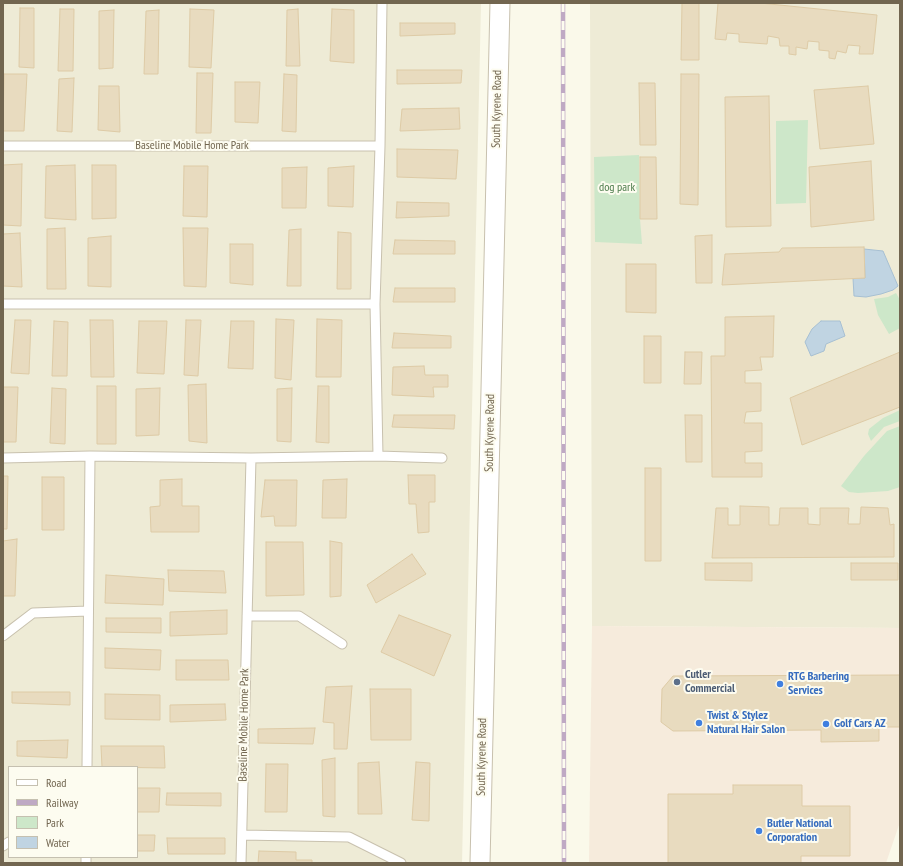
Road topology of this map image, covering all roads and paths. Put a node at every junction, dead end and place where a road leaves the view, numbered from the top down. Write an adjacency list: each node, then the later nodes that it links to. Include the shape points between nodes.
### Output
1 (382, 3): 4 (lane)
2 (500, 3): 20 (street, South Kyrene Road)
3 (3, 146): 4 (lane, Baseline Mobile Home Park)
4 (380, 146): 6 (lane)
5 (3, 304): 6 (lane)
6 (375, 304): 8 (lane)
7 (90, 456): 9 (lane); 10 (lane); 12 (lane)
8 (378, 456): 10 (lane); 11 (lane)
9 (3, 458)
10 (251, 458): 13 (lane, Baseline Mobile Home Park)
11 (442, 458)
12 (88, 611): 14 (lane, via 33,613); 16 (lane)
13 (247, 616): 15 (lane, via 299,616); 17 (lane, Baseline Mobile Home Park)
14 (3, 636)
15 (342, 644)
16 (87, 766)
17 (242, 835): 18 (lane, Baseline Mobile Home Park); 19 (lane, via 349,837)
18 (241, 863)
19 (401, 863)
20 (480, 863)

